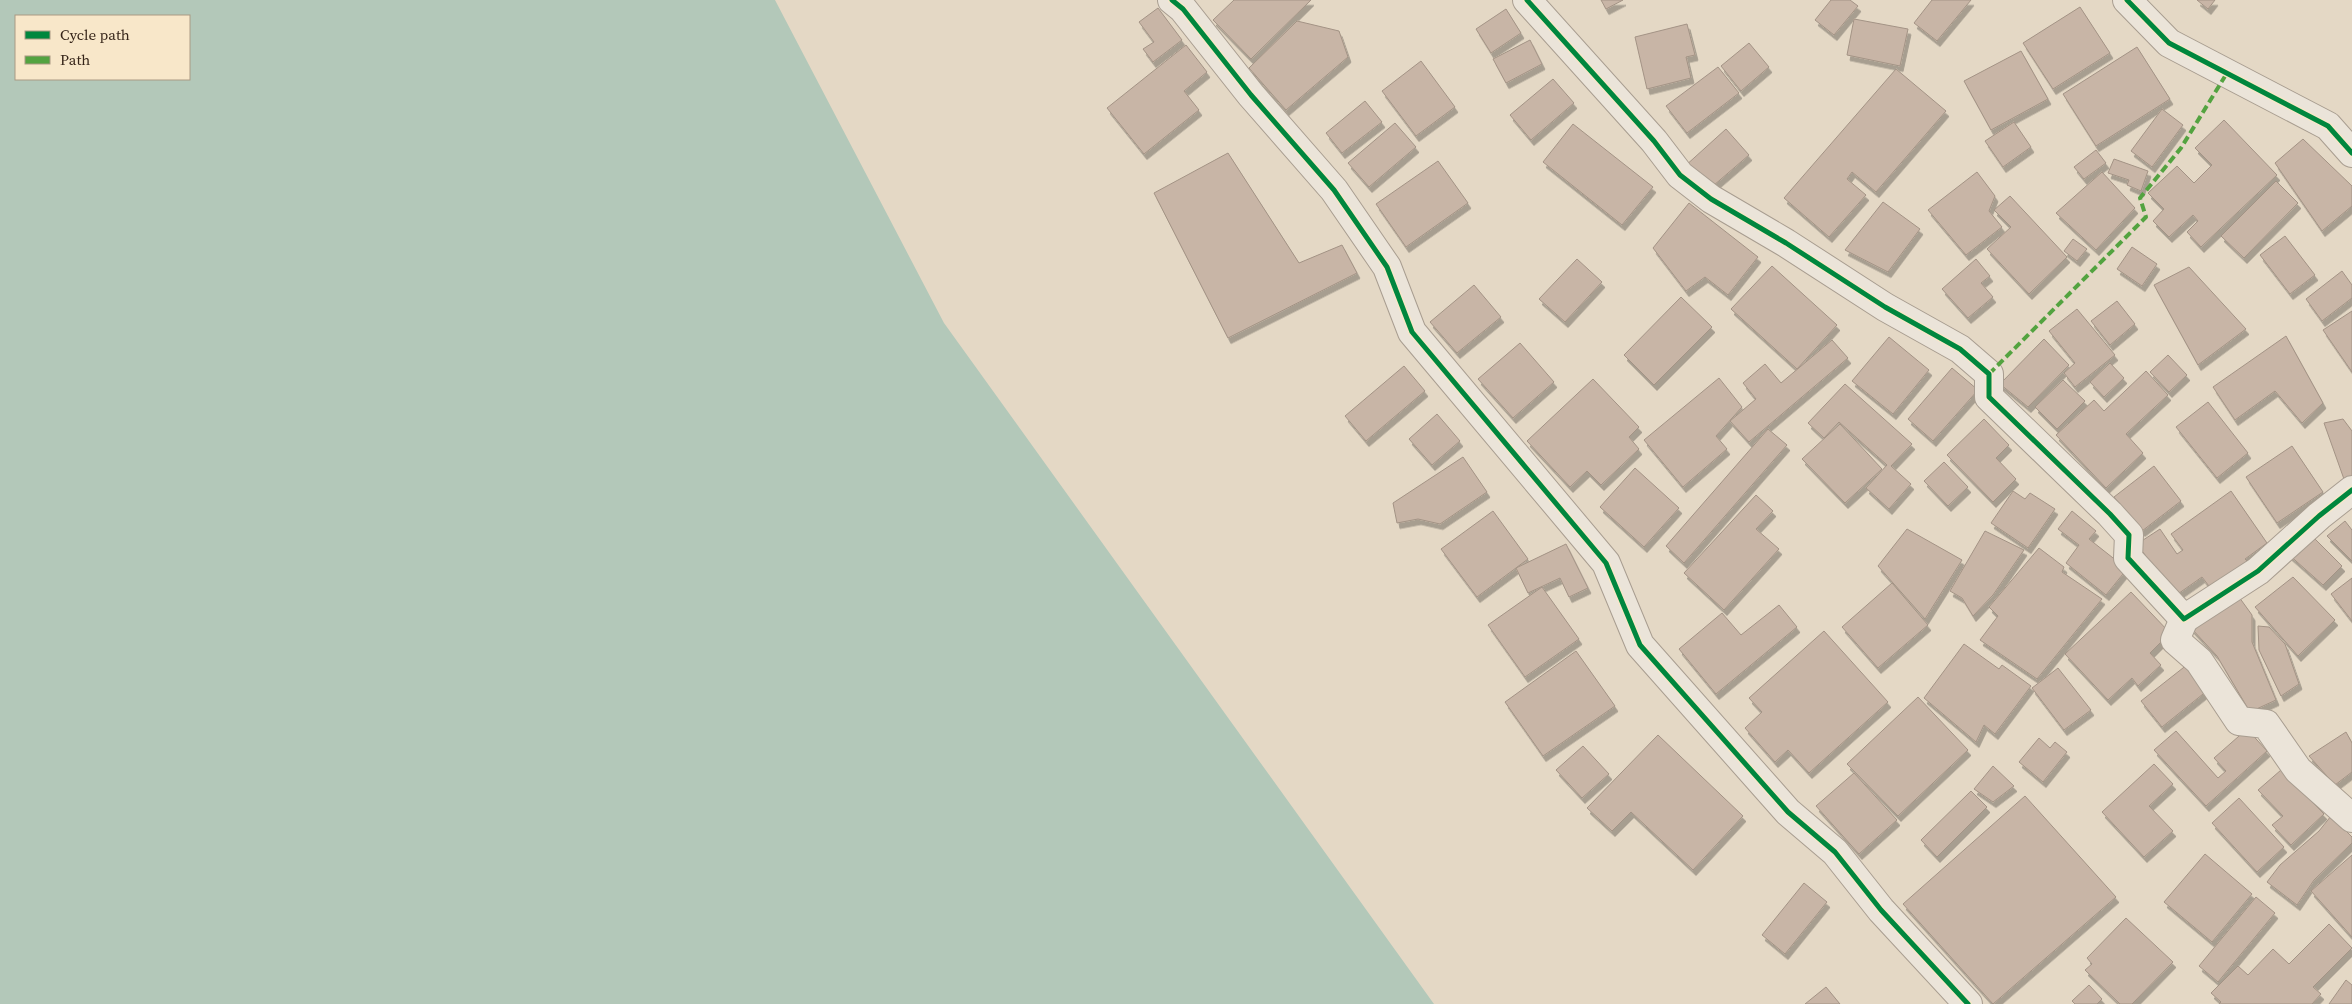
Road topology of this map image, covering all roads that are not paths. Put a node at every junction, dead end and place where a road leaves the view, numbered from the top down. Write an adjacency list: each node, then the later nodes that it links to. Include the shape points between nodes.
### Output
1 (1172, 0): 8 (street, via 1183,9 1334,190 1387,267 1412,332 1606,563 1640,646 1788,812 1835,852 1881,910)
2 (1527, 0): 6 (street, via 1654,141 1680,175 1711,199 1885,307 1960,349 1989,374 1989,397 2129,535 2128,558)
3 (2127, 0): 4 (street, via 2169,43 2328,126)
4 (2352, 153)
5 (2352, 490): 6 (street, via 2258,572)
6 (2184, 620): 7 (street, via 2175,640 2199,661 2239,721 2266,724 2298,770)
7 (2352, 818)
8 (1968, 1004)

